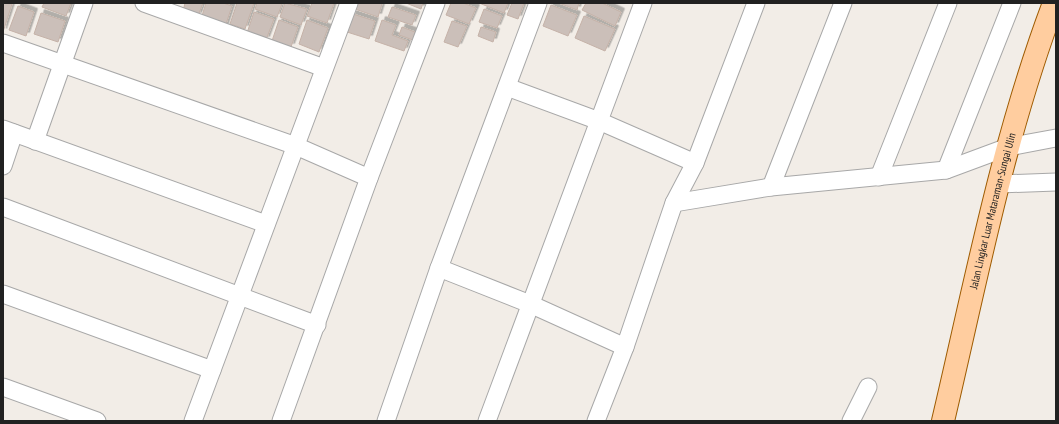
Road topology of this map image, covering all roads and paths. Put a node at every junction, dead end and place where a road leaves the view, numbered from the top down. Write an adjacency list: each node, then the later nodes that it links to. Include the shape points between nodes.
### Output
1 (84, 3): 13 (street)
2 (144, 3): 14 (street)
3 (349, 3): 14 (street)
4 (436, 3): 25 (street)
5 (538, 3): 15 (street)
6 (643, 3): 16 (street)
7 (756, 3): 22 (street)
8 (843, 3): 29 (street)
9 (948, 3): 26 (street)
10 (1012, 3): 24 (street)
11 (1054, 3): 21 (main road, Jalan Lingkar Luar Mataraman-Sungai Ulin)
12 (3, 42): 13 (street)
13 (63, 64): 19 (street); 20 (street)
14 (324, 68): 20 (street)
15 (507, 87): 16 (street); 33 (street)
16 (599, 121): 22 (street); 36 (street)
17 (9, 131): 19 (street); 23 (street)
18 (1056, 138): 21 (street)
19 (35, 141): 32 (street)
20 (296, 146): 25 (street); 32 (street)
21 (1008, 147): 24 (street); 28 (main road, Jalan Lingkar Luar Mataraman-Sungai Ulin)
22 (695, 163): 30 (street)
23 (3, 166)
24 (946, 170): 26 (street)
25 (369, 178): 37 (street)
26 (878, 178): 29 (street)
27 (1056, 182): 28 (street)
28 (999, 184): 49 (main road, Jalan Lingkar Luar Mataraman-Sungai Ulin)
29 (771, 187): 30 (street)
30 (674, 203): 38 (street)
31 (3, 207): 35 (street)
32 (266, 224): 35 (street)
33 (439, 268): 36 (street); 45 (street)
34 (3, 294): 39 (street)
35 (240, 296): 37 (street); 39 (street)
36 (530, 304): 38 (street); 46 (street)
37 (317, 325): 44 (street)
38 (625, 347): 47 (street)
39 (212, 370): 43 (street)
40 (3, 387): 42 (street)
41 (868, 387): 48 (street)
42 (97, 421)
43 (193, 421)
44 (281, 421)
45 (386, 421)
46 (486, 421)
47 (596, 421)
48 (851, 421)
49 (943, 421)

